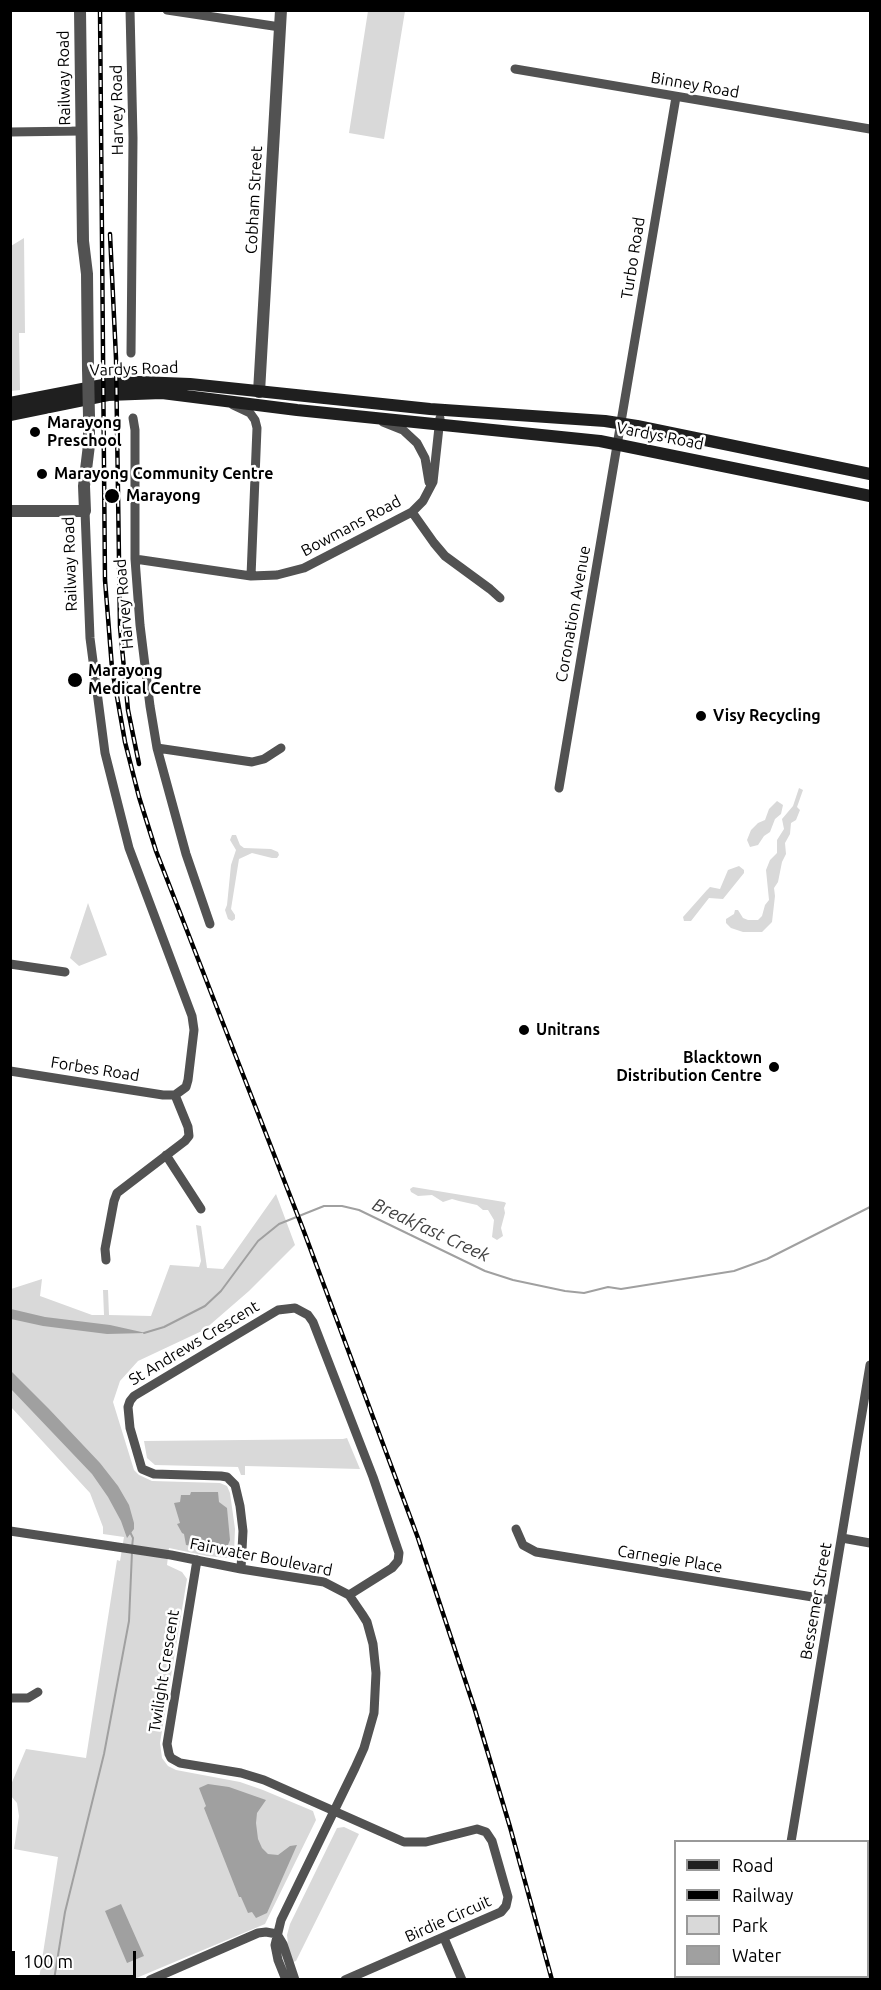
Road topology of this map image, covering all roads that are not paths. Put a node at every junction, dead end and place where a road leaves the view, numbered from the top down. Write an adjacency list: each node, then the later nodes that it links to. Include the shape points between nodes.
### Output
1 (80, 10): 9 (street, Railway Road)
2 (130, 10): 11 (street, Harvey Road)
3 (167, 10): 5 (street)
4 (281, 10): 5 (street, Cobham Street)
5 (280, 27): 12 (street, Cobham Street)
6 (515, 69): 7 (street, Binney Road)
7 (675, 97): 8 (street, Binney Road); 21 (street, Turbo Road)
8 (870, 129)
9 (81, 131): 10 (street); 27 (street, Railway Road, bridge, via 89,417)
10 (10, 132)
11 (131, 353)
12 (259, 392): 13 (main road, Vardys Road, via 250,398); 14 (main road, Vardys Road, via 190,384 123,383); 15 (main road, Vardys Road, via 267,401); 16 (main road, Vardys Road)
13 (222, 400): 15 (main road, Vardys Road); 17 (main road, Vardys Road, via 162,393 108,395); 30 (street, via 246,410 257,428)
14 (10, 403)
15 (297, 410): 18 (main road, Vardys Road)
16 (441, 410): 20 (street); 21 (main road, Vardys Road)
17 (10, 415)
18 (362, 417): 20 (main road, Vardys Road); 24 (street, via 411,436 425,458)
19 (132, 418): 29 (street, Harvey Road)
20 (440, 424): 22 (main road, Vardys Road); 24 (street, Bowmans Road)
21 (620, 424): 22 (street, Turbo Road); 23 (main road, Vardys Road)
22 (617, 444): 25 (main road, Vardys Road); 34 (street, Coronation Avenue)
23 (870, 474)
24 (430, 490): 28 (street, Bowmans Road)
25 (870, 496)
26 (10, 511): 27 (street)
27 (85, 511): 39 (street, Railway Road, via 90,638 105,753 129,848 192,1016 188,1080 186,1087)
28 (412, 512): 30 (street, Bowmans Road, via 304,568); 31 (street, via 445,556)
29 (135, 559): 30 (street, Bowmans Road); 32 (street, Harvey Road)
30 (251, 576)
31 (500, 598)
32 (157, 748): 33 (street, via 252,762); 35 (street, Harvey Road)
33 (281, 748)
34 (559, 788)
35 (210, 924)
36 (10, 964): 37 (street)
37 (65, 972)
38 (11, 1073): 39 (street, Forbes Road)
39 (175, 1095): 40 (street, via 189,1136)
40 (166, 1155): 41 (street); 42 (street, via 117,1193)
41 (201, 1209)
42 (106, 1260)
43 (870, 1365): 46 (street, Bessemer Street)
44 (516, 1530): 51 (street, Carnegie Place, via 523,1545 536,1552)
45 (10, 1531): 48 (street, Fairwater Boulevard)
46 (842, 1538): 47 (street); 51 (street, Bessemer Street)
47 (870, 1543)
48 (197, 1560): 49 (street, Fairwater Boulevard); 54 (street, Twilight Crescent, via 167,1744 169,1754 180,1763 252,1776)
49 (241, 1569): 50 (street, Fairwater Boulevard, via 324,1582); 50 (street, St Andrews Crescent, via 243,1531 235,1485 221,1476 154,1474 142,1469 128,1407 134,1396 278,1310 295,1308 313,1322 398,1549 398,1561 393,1568)
50 (349, 1595): 54 (street, Fairwater Boulevard, via 371,1633 376,1700 364,1748)
51 (831, 1600): 55 (street, Bessemer Street)
52 (38, 1692): 53 (street, via 28,1698)
53 (10, 1698)
54 (334, 1811): 56 (street, Fairwater Boulevard); 57 (street, Birdie Circuit, via 411,1843 473,1829 489,1835 507,1894 506,1906 499,1914)
55 (791, 1840)
56 (277, 1934): 58 (street, via 258,1933); 60 (street, Fairwater Boulevard, via 276,1952); 61 (street)
57 (444, 1938): 62 (street, Birdie Circuit); 63 (street)
58 (172, 1975): 59 (street)
59 (150, 1980)
60 (286, 1980)
61 (295, 1980)
62 (345, 1980)
63 (462, 1980)

